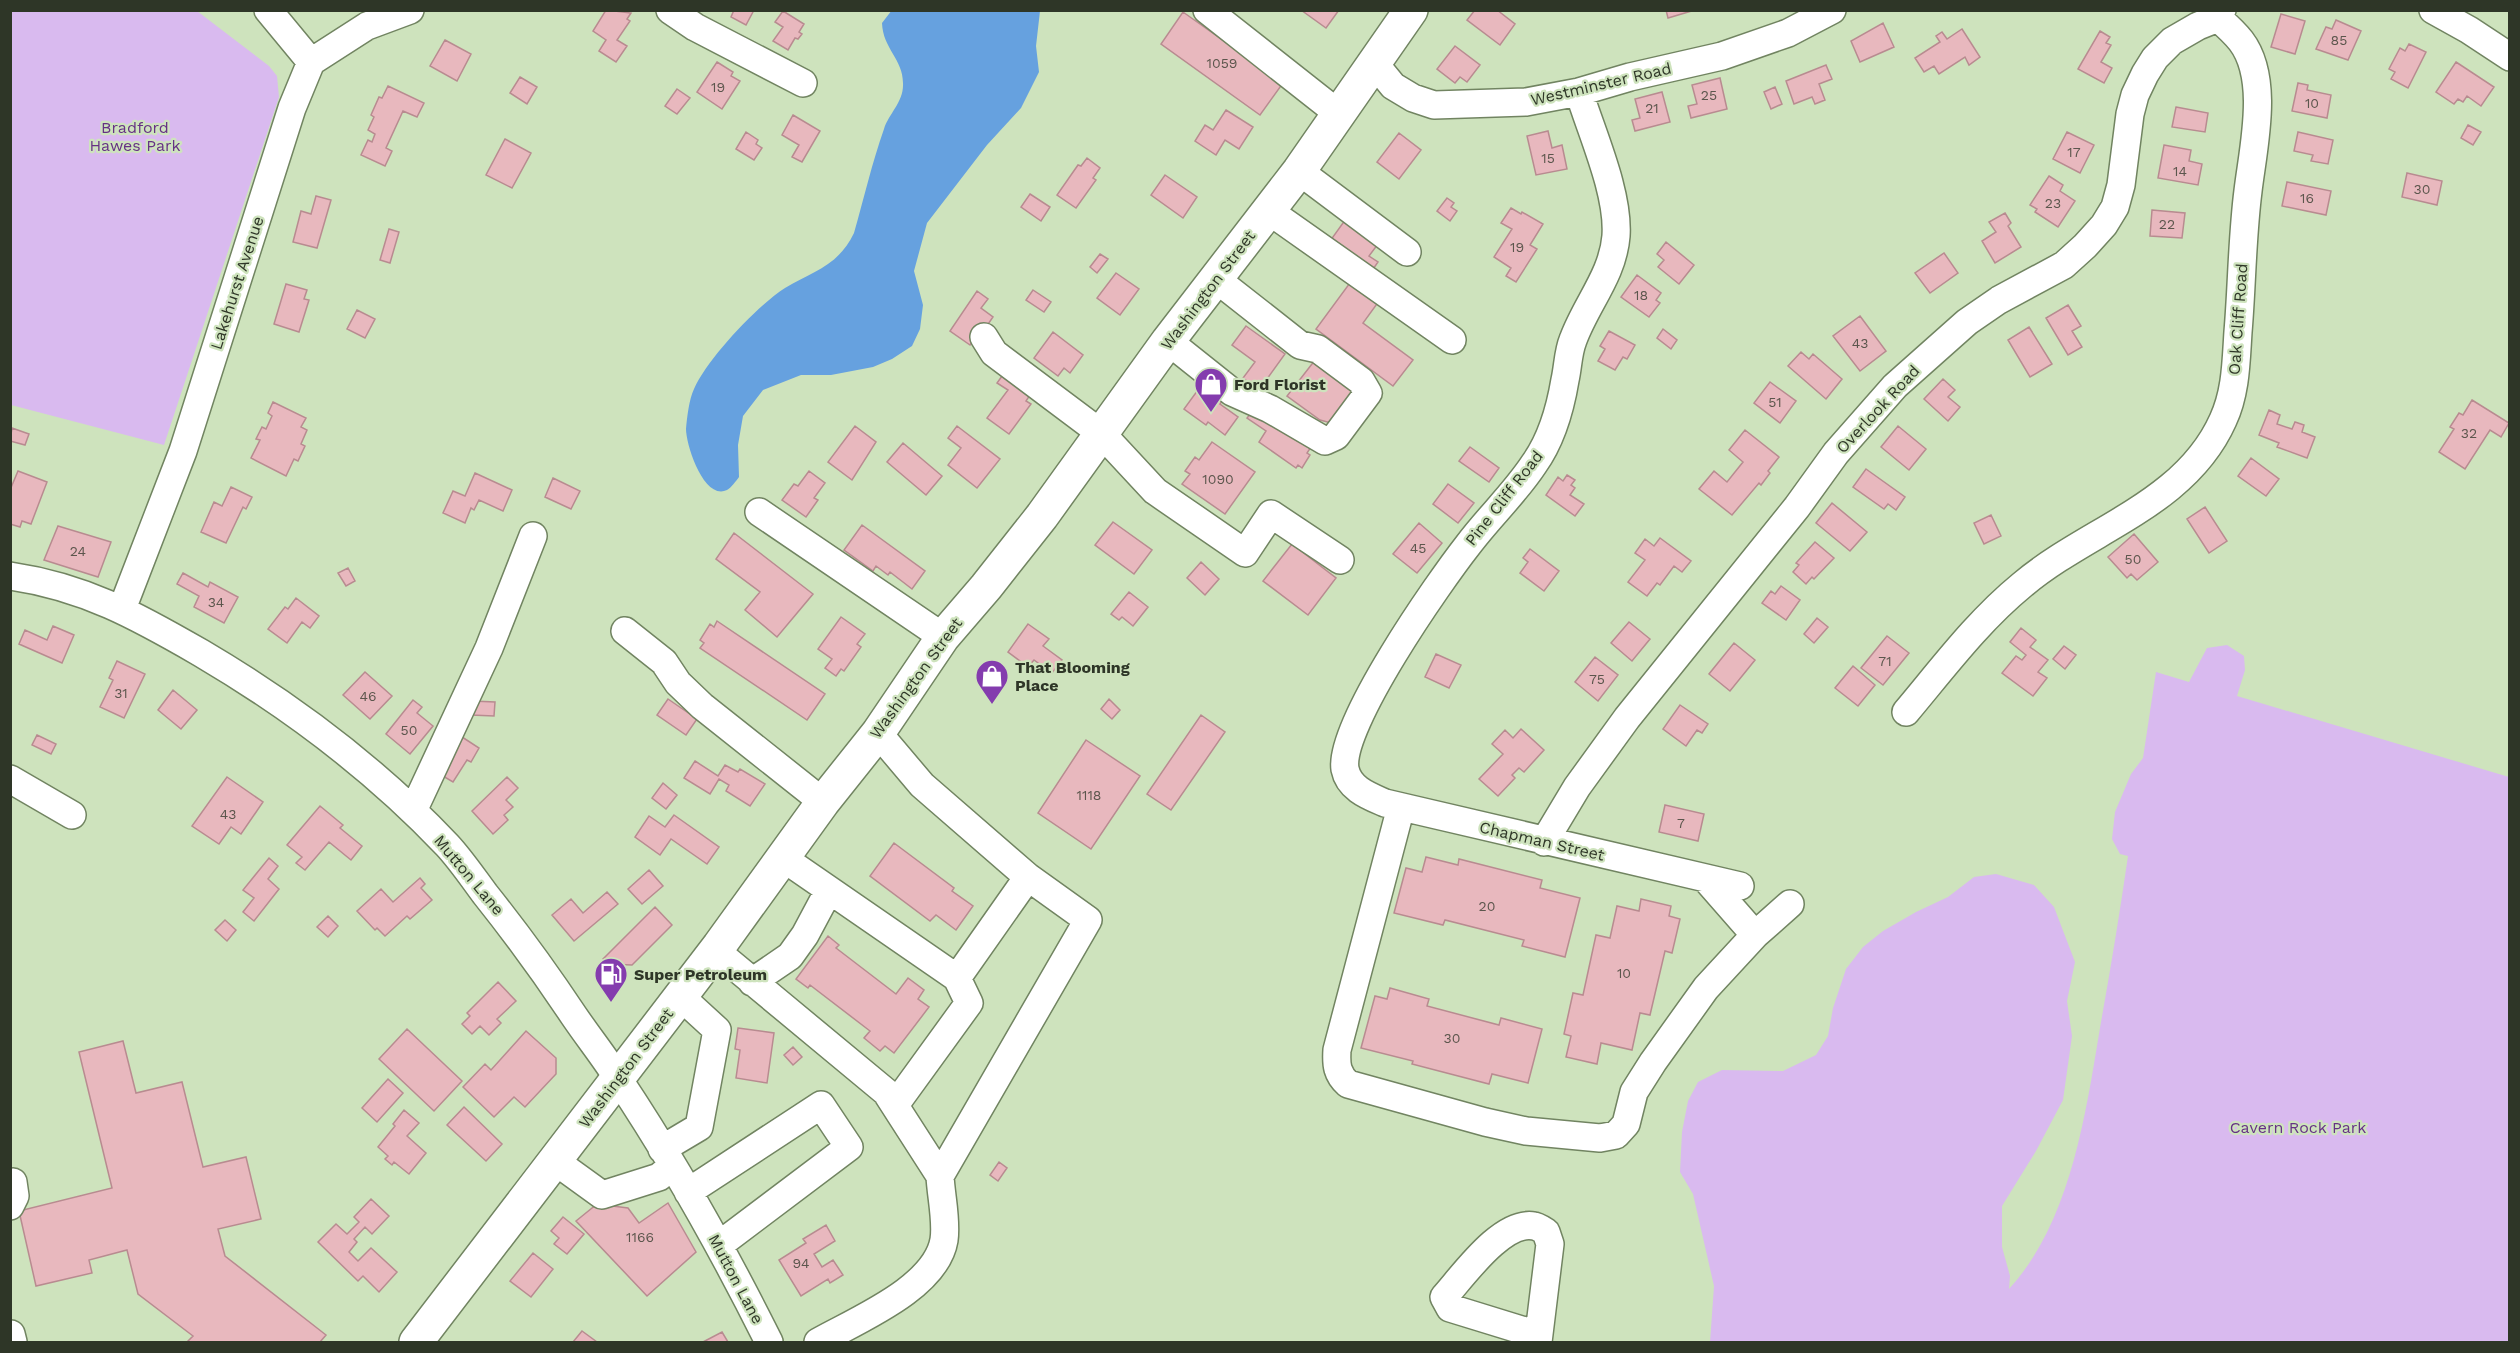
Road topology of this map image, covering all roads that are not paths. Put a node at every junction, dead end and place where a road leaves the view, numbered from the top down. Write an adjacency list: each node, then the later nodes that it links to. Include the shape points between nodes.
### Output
1 (268, 10): 10 (street)
2 (410, 10): 10 (street, via 367,26)
3 (670, 10): 12 (street)
4 (1207, 10): 14 (street)
5 (1411, 10): 11 (main road, Washington Street)
6 (1832, 10): 13 (street, Westminster Road, via 1760,44)
7 (2433, 10): 9 (street)
8 (2220, 14): 30 (street, Oak Cliff Road, via 2242,42 2251,64 2258,103 2244,220 2237,364 2223,420 2208,448 2172,486 2146,506 2077,545 1998,606); 38 (street, Overlook Road, via 2172,41 2145,74 2130,114 2121,185 2115,207 2104,225 2064,265 1967,322 1895,386 1836,453 1633,709 1577,787)
9 (2510, 57)
10 (311, 62): 27 (street, Lakehurst Avenue, via 292,108 183,451)
11 (1375, 64): 13 (street, Westminster Road, via 1393,86 1434,105 1526,102); 14 (main road, Washington Street)
12 (802, 83)
13 (1579, 92): 33 (street, Pine Cliff Road, via 1617,213 1611,264 1572,342 1561,404 1550,437 1535,464 1442,579 1380,679 1347,748 1346,771)
14 (1339, 114): 15 (main road, Washington Street)
15 (1299, 171): 16 (main road, Washington Street); 17 (street)
16 (1269, 211): 18 (main road, Washington Street); 20 (street)
17 (1407, 252)
18 (1216, 279): 21 (main road, Washington Street); 21 (street, via 1300,345 1318,349 1361,381 1368,393 1336,436 1325,441 1232,392)
19 (984, 337): 22 (street, via 994,353)
20 (1452, 340)
21 (1168, 341): 22 (main road, Washington Street)
22 (1102, 434): 25 (street, via 1155,491 1245,553 1271,514); 29 (main road, Washington Street, via 986,587)
23 (759, 512): 29 (street)
24 (533, 536): 36 (street, via 489,648)
25 (1340, 560)
26 (10, 576): 27 (street, Mutton Lane, via 85,593)
27 (122, 609): 36 (street, Mutton Lane, via 253,684 307,721)
28 (625, 631): 34 (street, via 664,662 678,683 702,706)
29 (943, 637): 31 (main road, Washington Street)
30 (1906, 712)
31 (878, 733): 34 (main road, Washington Street); 40 (street, via 922,785)
32 (10, 779): 37 (street)
33 (1351, 782): 35 (street, Chapman Street, via 1368,796)
34 (824, 802): 39 (main road, Washington Street)
35 (1401, 807): 38 (street, Chapman Street); 45 (street, via 1337,1050 1336,1064 1341,1077 1359,1088 1526,1131 1616,1136 1626,1124 1634,1092 1653,1062 1706,988)
36 (413, 811): 50 (street, Mutton Lane, via 449,847 530,951)
37 (72, 815)
38 (1544, 842): 41 (street, Chapman Street)
39 (783, 858): 43 (street); 46 (main road, Washington Street)
40 (1028, 877): 47 (street); 54 (street, via 1088,920)
41 (1706, 879): 42 (street, Chapman Street); 45 (street)
42 (1740, 886)
43 (829, 890): 47 (street); 48 (street, via 790,956)
44 (1790, 904): 45 (street)
45 (1755, 935)
46 (716, 951): 48 (street); 49 (main road, Washington Street)
47 (957, 978): 51 (street, via 969,1003)
48 (753, 982): 51 (street, via 886,1092)
49 (681, 997): 50 (main road, Washington Street); 52 (street, via 717,1030 699,1127)
50 (619, 1079): 52 (street, Mutton Lane); 53 (main road, Washington Street)
51 (895, 1105): 54 (street)
52 (667, 1158): 53 (street, via 659,1178 602,1195); 55 (street, Mutton Lane)
53 (555, 1161): 60 (main road, Washington Street)
54 (940, 1176): 62 (street, via 944,1239 938,1260 924,1279 907,1292)
55 (688, 1192): 56 (street, Mutton Lane); 56 (street, via 821,1105 849,1147)
56 (719, 1245): 61 (street, Mutton Lane)
57 (11, 1333): 59 (street)
58 (1538, 1339): 58 (street, via 1550,1244 1546,1232 1533,1226 1495,1239 1444,1297 1450,1308)
59 (13, 1342)
60 (416, 1342)
61 (769, 1342)
62 (818, 1342)

